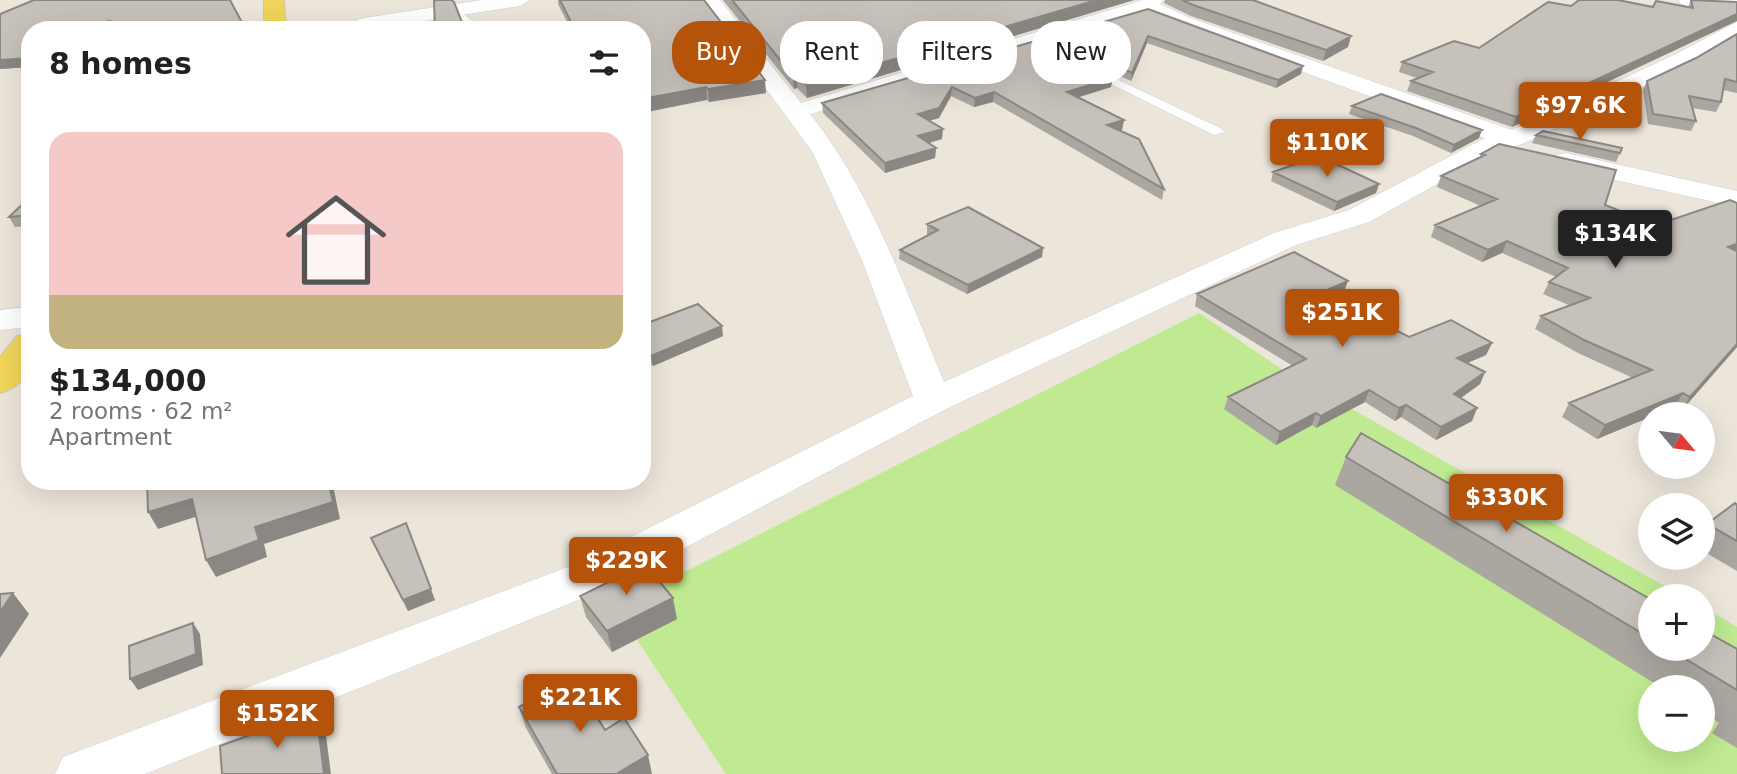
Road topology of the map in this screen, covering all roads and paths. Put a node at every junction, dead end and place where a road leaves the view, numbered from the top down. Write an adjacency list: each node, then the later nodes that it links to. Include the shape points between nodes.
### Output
1 (274, 0): 8 (main road)
2 (520, 0): 7 (street)
3 (710, 0): 13 (street)
4 (1688, 0): 6 (street)
5 (1150, 3): 13 (street, via 1037,44); 15 (street, via 1183,22)
6 (1737, 3)
7 (452, 9): 9 (street); 10 (lane)
8 (275, 21)
9 (363, 21)
10 (467, 21)
11 (1737, 28): 15 (street, via 1682,60)
12 (1120, 84): 14 (lane)
13 (796, 111): 21 (street, via 825,150 877,260)
14 (1218, 132)
15 (1502, 141): 16 (street); 21 (street, via 1359,216 1285,239)
16 (1737, 199)
17 (21, 318): 18 (street)
18 (0, 320)
19 (21, 355): 20 (main road)
20 (0, 381)
21 (933, 401): 22 (street, via 597,574)
22 (82, 774)

